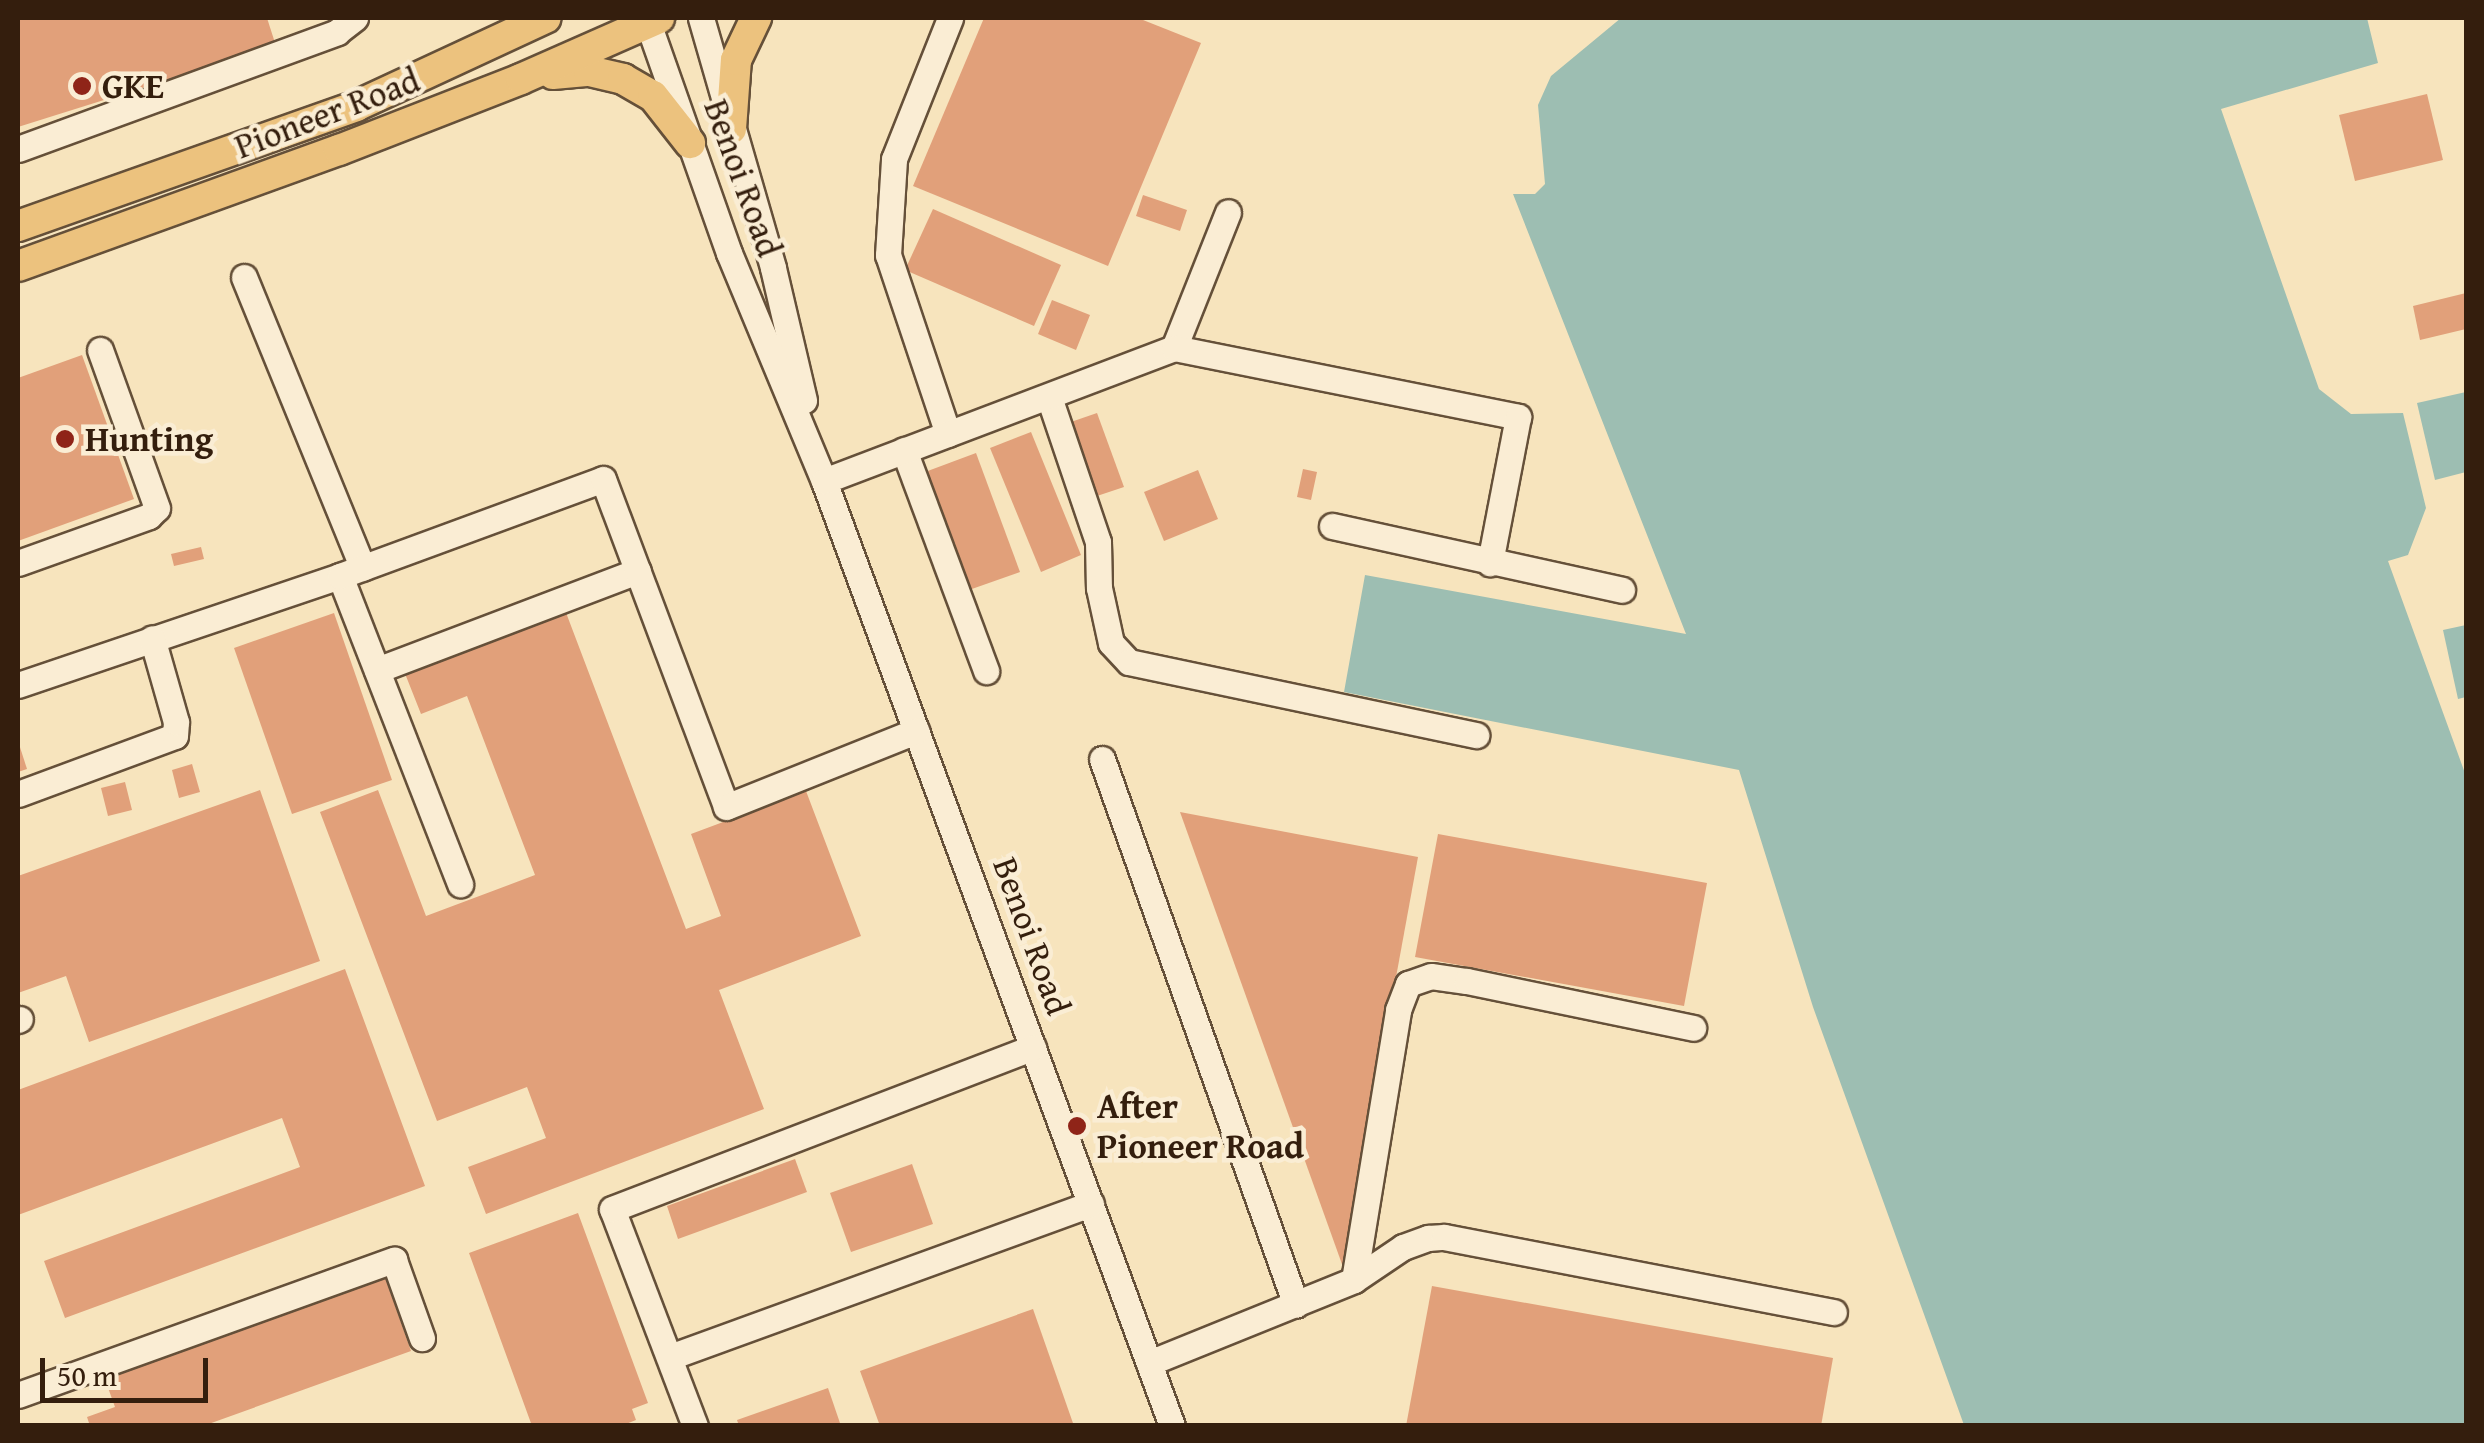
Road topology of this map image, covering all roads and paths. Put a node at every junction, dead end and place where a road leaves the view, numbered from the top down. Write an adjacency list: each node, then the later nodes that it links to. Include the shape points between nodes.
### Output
1 (355, 18): 11 (street, via 337,32)
2 (546, 18): 7 (main road, Pioneer Road)
3 (701, 18): 9 (street, Benoi Road)
4 (756, 18): 9 (main road, via 736,60)
5 (950, 18): 19 (street, via 894,159 888,255)
6 (651, 19): 8 (main road, Pioneer Road); 10 (street, Benoi Road)
7 (516, 27): 13 (main road, Pioneer Road, via 356,106)
8 (521, 79): 10 (main road, via 589,71 623,79 653,96); 14 (main road, Pioneer Road)
9 (731, 129): 21 (street, Benoi Road, via 773,268)
10 (690, 144): 21 (street, Benoi Road)
11 (18, 149)
12 (1228, 212): 16 (street)
13 (19, 222): 14 (street)
14 (25, 263)
15 (244, 276): 26 (street)
16 (1174, 348): 18 (street); 24 (street, via 1518,417)
17 (100, 350): 23 (street, via 158,508)
18 (1049, 396): 19 (street); 33 (street, via 1098,542 1111,643 1130,662)
19 (948, 434): 20 (street)
20 (904, 450): 21 (street); 30 (street)
21 (822, 477): 32 (street, Benoi Road)
22 (1332, 526): 24 (street)
23 (18, 563)
24 (1490, 563): 27 (street)
25 (638, 571): 26 (street, via 603,480); 29 (street); 32 (street, via 726,807)
26 (351, 572): 28 (street); 29 (street)
27 (1622, 590)
28 (152, 638): 31 (street); 35 (street, via 175,736)
29 (376, 670): 36 (street)
30 (986, 671)
31 (18, 685)
32 (916, 731): 38 (street, Benoi Road)
33 (1476, 734)
34 (1102, 758): 41 (street)
35 (18, 794)
36 (460, 884)
37 (1693, 1028): 40 (street, via 1467,981 1431,976 1408,984 1398,1010)
38 (1033, 1047): 39 (street, Benoi Road); 44 (street, via 612,1209)
39 (1091, 1204): 44 (street); 45 (street, Benoi Road)
40 (1354, 1280): 41 (street); 42 (street, via 1402,1246 1444,1237)
41 (1296, 1305): 45 (street)
42 (1834, 1312)
43 (422, 1338): 46 (street, via 394,1260)
44 (670, 1357): 47 (street)
45 (1149, 1363): 48 (street, Benoi Road)
46 (18, 1395)
47 (695, 1426)
48 (1172, 1426)

